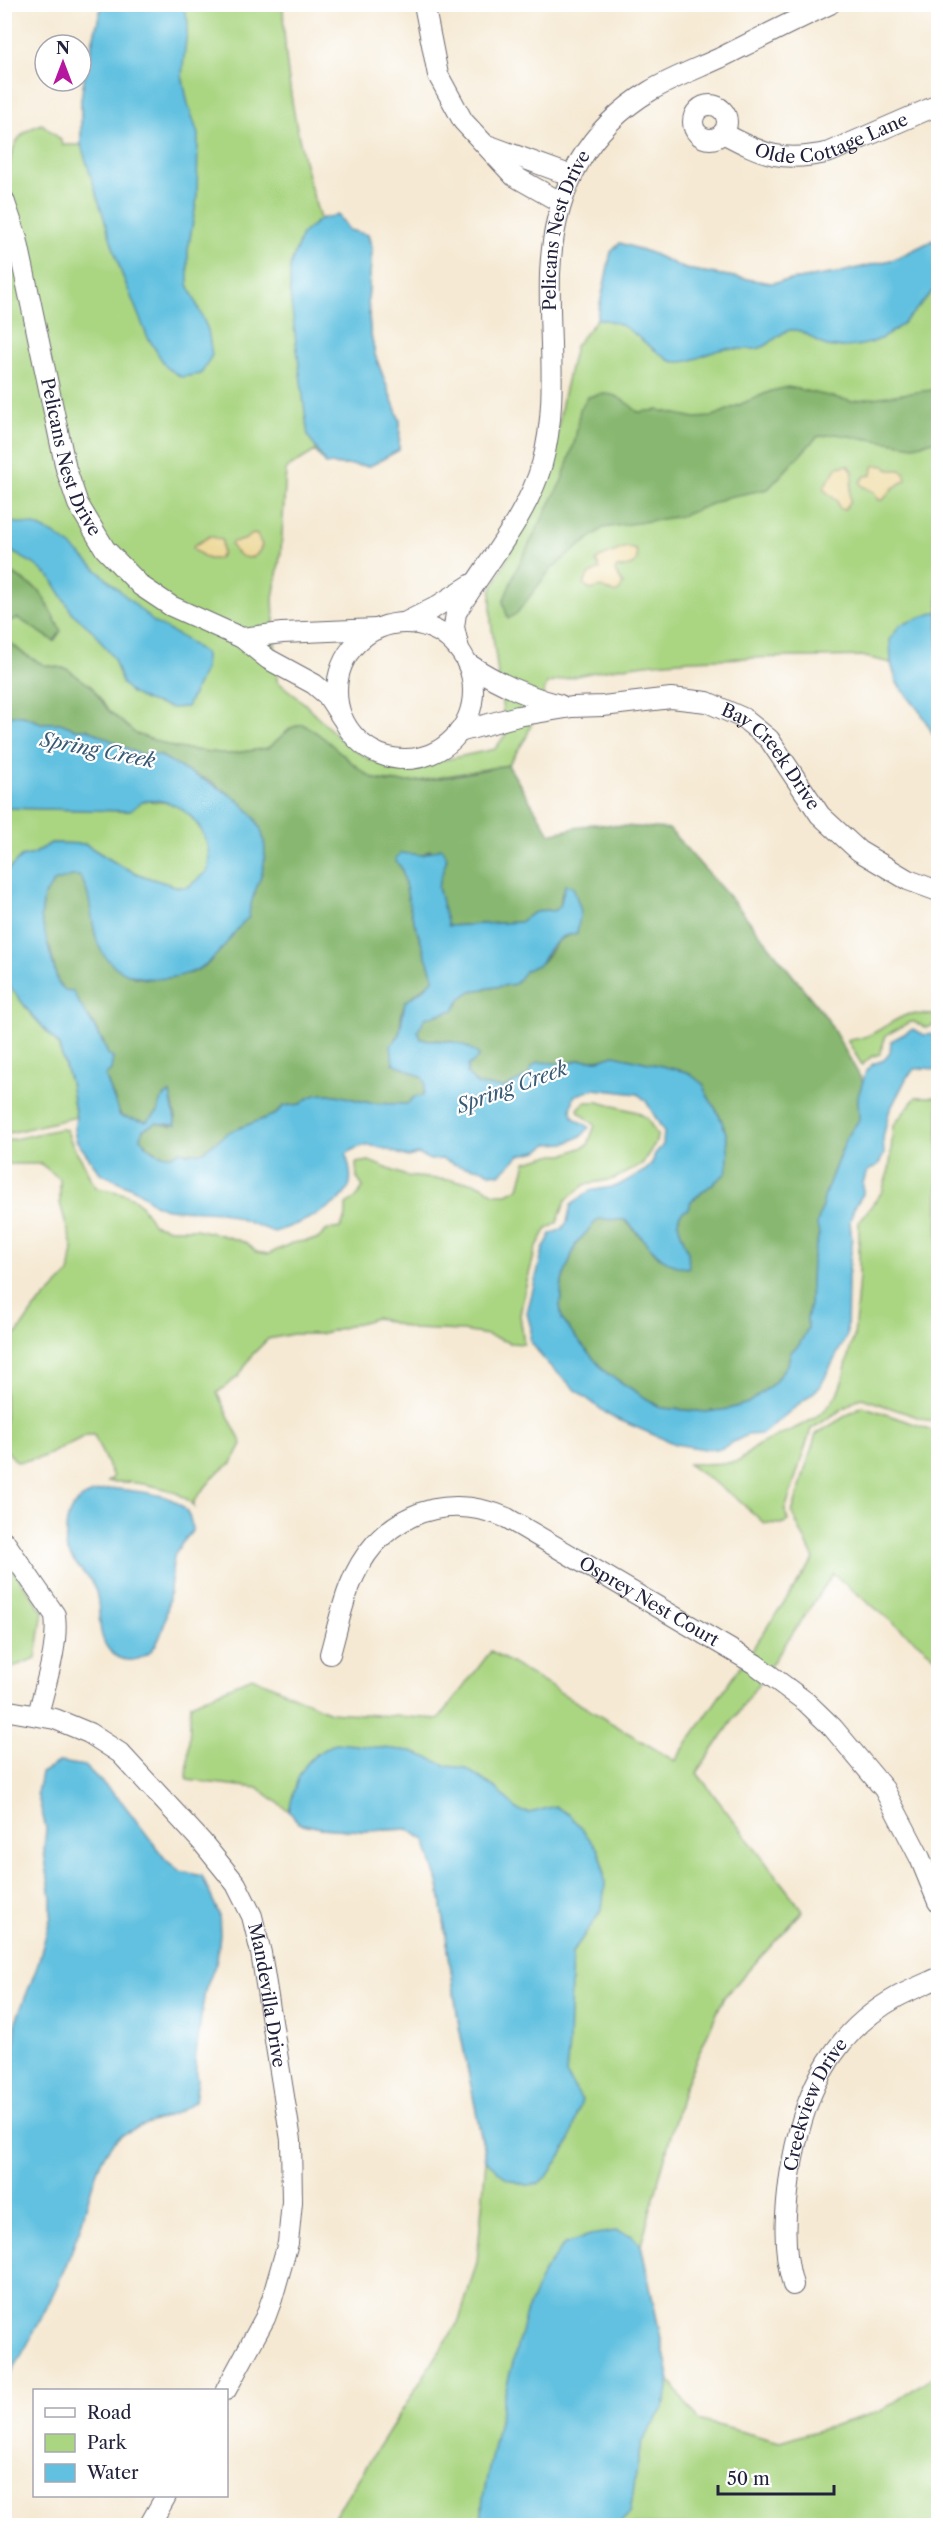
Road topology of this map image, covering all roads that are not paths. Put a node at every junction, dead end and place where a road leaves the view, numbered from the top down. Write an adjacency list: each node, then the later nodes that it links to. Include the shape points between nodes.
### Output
1 (424, 4): 5 (street, via 434,58 446,92 463,121)
2 (830, 4): 6 (street, Pelicans Nest Drive, via 648,92 612,121)
3 (939, 105): 4 (street, Olde Cottage Lane, via 830,152 811,156 773,156)
4 (723, 133)
5 (487, 145): 6 (street); 8 (street, via 514,176)
6 (572, 176): 8 (street, Pelicans Nest Drive)
7 (4, 200): 12 (street, Pelicans Nest Drive, via 20,249 66,469 86,519 105,549 141,586 171,606)
8 (560, 202): 9 (street, Pelicans Nest Drive, via 550,275 551,405 543,461 530,495)
9 (474, 582): 10 (street, Pelicans Nest Drive); 13 (street, Pelicans Nest Drive, via 456,613 454,627)
10 (404, 623): 11 (street); 13 (street, via 434,629)
11 (376, 629): 12 (street); 15 (street, via 358,641 341,667 336,698)
12 (242, 638): 15 (street, Pelicans Nest Drive, via 268,659 314,684 327,695)
13 (463, 656): 14 (street, Bay Creek Drive, via 509,689); 16 (street, via 473,686 470,711)
14 (572, 707): 16 (street, Bay Creek Drive); 17 (street, Bay Creek Drive, via 671,698 726,708 769,740 808,799 845,840 890,871)
15 (342, 718): 16 (street, via 364,746 397,759 431,753)
16 (459, 732)
17 (939, 891)
18 (4, 1541): 21 (street, via 55,1615 54,1641)
19 (330, 1654): 22 (street, Osprey Nest Court, via 349,1587 365,1558 388,1531 411,1516 434,1508 463,1506 491,1511 755,1664 806,1702 884,1789)
20 (6, 1713): 21 (street, Mandevilla Drive)
21 (38, 1715): 25 (street, Mandevilla Drive, via 89,1733 132,1764 236,1884 256,1932 291,2140 292,2202 288,2243 272,2299)
22 (939, 1902)
23 (939, 1978): 24 (street, Creekview Drive, via 897,1997 856,2029 832,2055 814,2087 796,2138 785,2212 786,2263)
24 (792, 2285)
25 (227, 2389)
26 (165, 2497): 27 (street)
27 (149, 2526)

